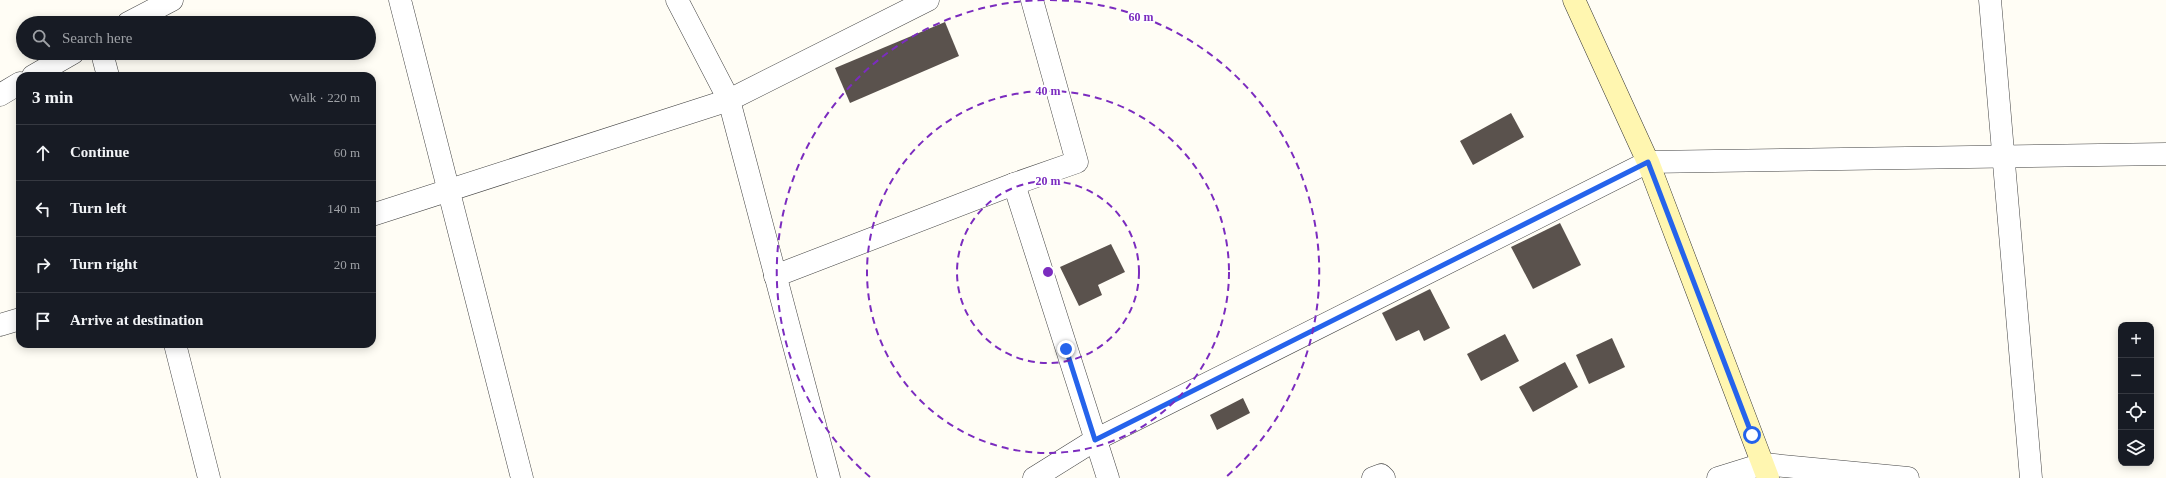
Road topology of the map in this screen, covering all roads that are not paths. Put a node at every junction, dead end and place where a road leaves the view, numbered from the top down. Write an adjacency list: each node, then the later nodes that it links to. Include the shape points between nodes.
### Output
1 (172, 0): 8 (street)
2 (400, 0): 20 (street)
3 (677, 0): 15 (street)
4 (928, 0): 15 (street)
5 (1032, 0): 19 (street, via 1077,162)
6 (1574, 0): 18 (main road)
7 (1990, 0): 17 (street)
8 (141, 16)
9 (61, 60): 11 (street)
10 (104, 60): 12 (street)
11 (40, 72)
12 (107, 72)
13 (16, 85): 14 (street)
14 (0, 95)
15 (729, 100): 20 (street); 22 (street)
16 (2166, 154): 17 (street)
17 (2003, 157): 18 (street); 37 (street)
18 (1648, 162): 26 (street); 27 (main road)
19 (1014, 184): 22 (street); 26 (street)
20 (448, 191): 21 (street); 29 (street)
21 (376, 214)
22 (775, 276): 30 (street)
23 (16, 320): 24 (street)
24 (0, 324)
25 (176, 348): 28 (street)
26 (1095, 440): 31 (street); 32 (street)
27 (1765, 471): 35 (street); 36 (street)
28 (208, 478)
29 (522, 478)
30 (828, 478)
31 (1034, 478)
32 (1108, 478)
33 (1373, 478): 34 (street, via 1381,475)
34 (1384, 478)
35 (1718, 478)
36 (1908, 478)
37 (2031, 478)

